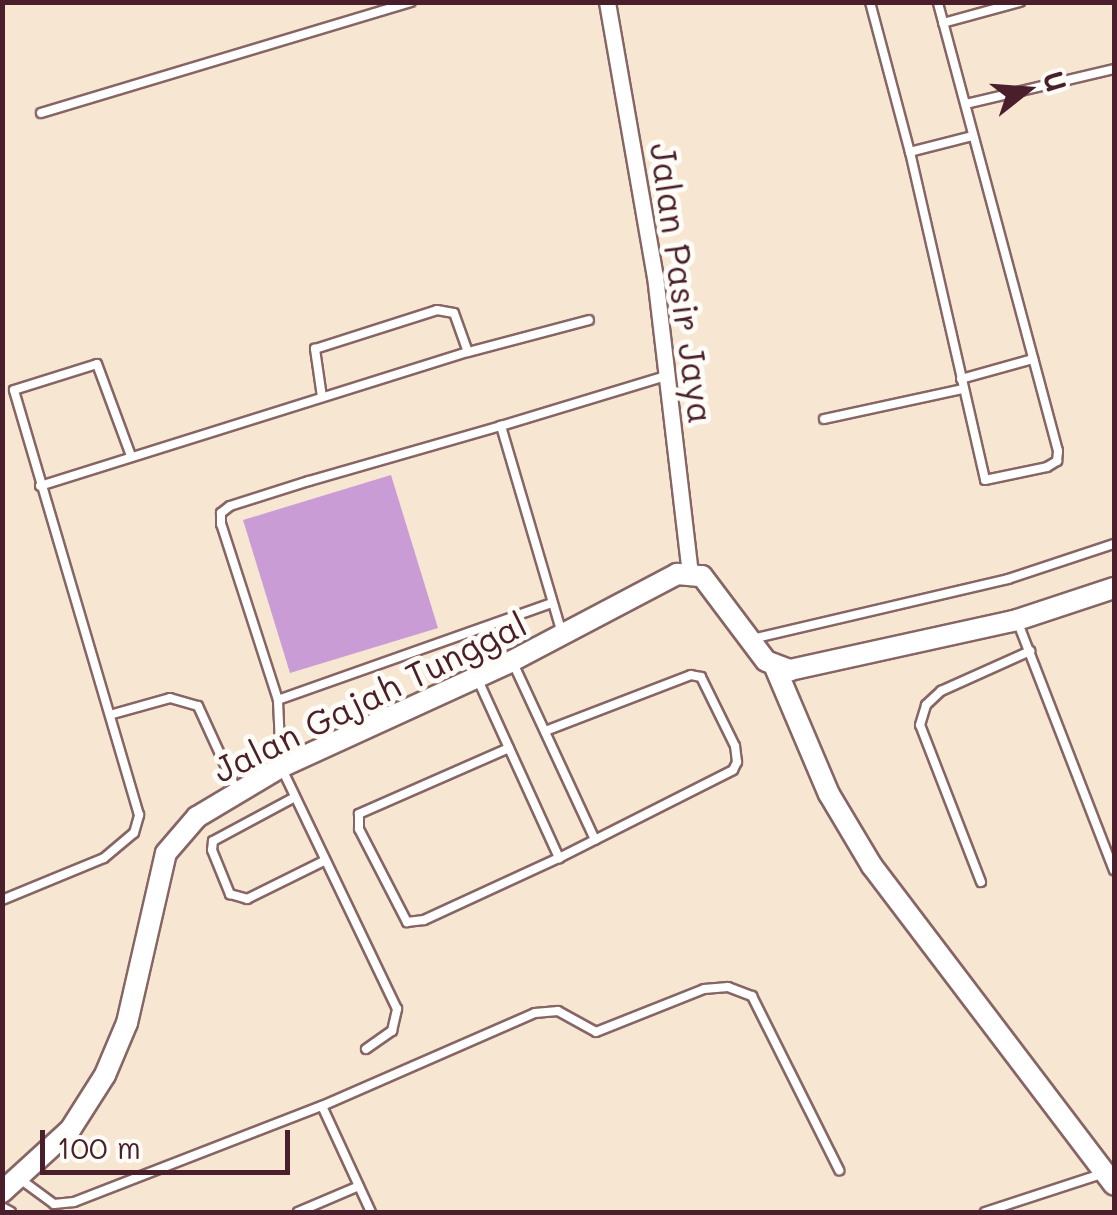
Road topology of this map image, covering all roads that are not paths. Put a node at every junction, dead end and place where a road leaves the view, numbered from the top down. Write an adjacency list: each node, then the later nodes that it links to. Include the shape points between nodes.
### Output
1 (412, 2): 9 (lane)
2 (607, 2): 15 (street, Jalan Pasir Jaya)
3 (870, 2): 11 (lane)
4 (938, 2): 6 (lane)
5 (1020, 2): 6 (lane)
6 (943, 23): 8 (lane)
7 (1114, 69): 8 (lane)
8 (966, 104): 10 (lane)
9 (41, 113)
10 (973, 136): 11 (lane); 14 (lane)
11 (910, 152): 16 (lane)
12 (588, 320): 13 (lane)
13 (468, 352): 17 (lane); 17 (lane, via 454,312 421,315 315,349)
14 (1033, 360): 16 (lane); 16 (lane, via 1058,451 1052,465 984,480)
15 (666, 376): 19 (lane); 23 (street, Jalan Pasir Jaya)
16 (962, 384): 18 (lane)
17 (322, 397): 20 (lane)
18 (824, 419)
19 (501, 426): 25 (lane); 33 (lane, via 221,513)
20 (131, 456): 21 (lane); 21 (lane, via 100,365 16,389)
21 (40, 486): 34 (lane)
22 (1114, 544): 28 (lane, via 1008,579)
23 (690, 572): 27 (street, Jalan Gajah Tunggal, via 655,583); 28 (street, via 702,576)
24 (1114, 588): 26 (street)
25 (552, 603): 27 (lane); 33 (lane)
26 (1017, 620): 29 (lane); 31 (street, via 799,669)
27 (563, 636): 30 (street, Jalan Gajah Tunggal)
28 (752, 640): 31 (street)
29 (1030, 651): 43 (lane); 44 (lane, via 941,691 926,705 920,725)
30 (512, 661): 32 (street, Jalan Gajah Tunggal); 35 (lane)
31 (775, 667): 50 (street, via 829,794 872,866)
32 (478, 678): 36 (lane); 37 (street, Jalan Gajah Tunggal)
33 (278, 700): 37 (lane)
34 (113, 714): 38 (lane, via 170,698 198,706); 45 (lane, via 138,806 134,833 104,858)
35 (546, 732): 40 (lane); 40 (lane, via 692,675 701,677 735,746 733,770)
36 (509, 748): 41 (lane); 41 (lane, via 359,814 359,829 411,924)
37 (280, 768): 38 (street, Jalan Gajah Tunggal); 39 (lane)
38 (238, 795): 49 (street, Jalan Gajah Tunggal, via 197,818 166,854 127,1023 106,1076 70,1130)
39 (294, 797): 42 (lane); 42 (lane, via 213,841 230,894 247,899)
40 (595, 840): 41 (lane)
41 (559, 858)
42 (324, 862): 46 (lane, via 396,1009 392,1031)
43 (1114, 870)
44 (980, 882)
45 (2, 900)
46 (366, 1049)
47 (322, 1106): 48 (lane, via 535,1014 558,1011 596,1032 704,989 728,987 752,996); 49 (lane, via 64,1205); 51 (lane)
48 (839, 1170)
49 (20, 1179): 52 (street, Jalan Gajah Tunggal)
50 (1110, 1179): 57 (lane)
51 (359, 1186): 55 (lane); 56 (lane)
52 (2, 1192)
53 (2, 1208): 54 (lane)
54 (11, 1212)
55 (298, 1212)
56 (371, 1212)
57 (985, 1212)

